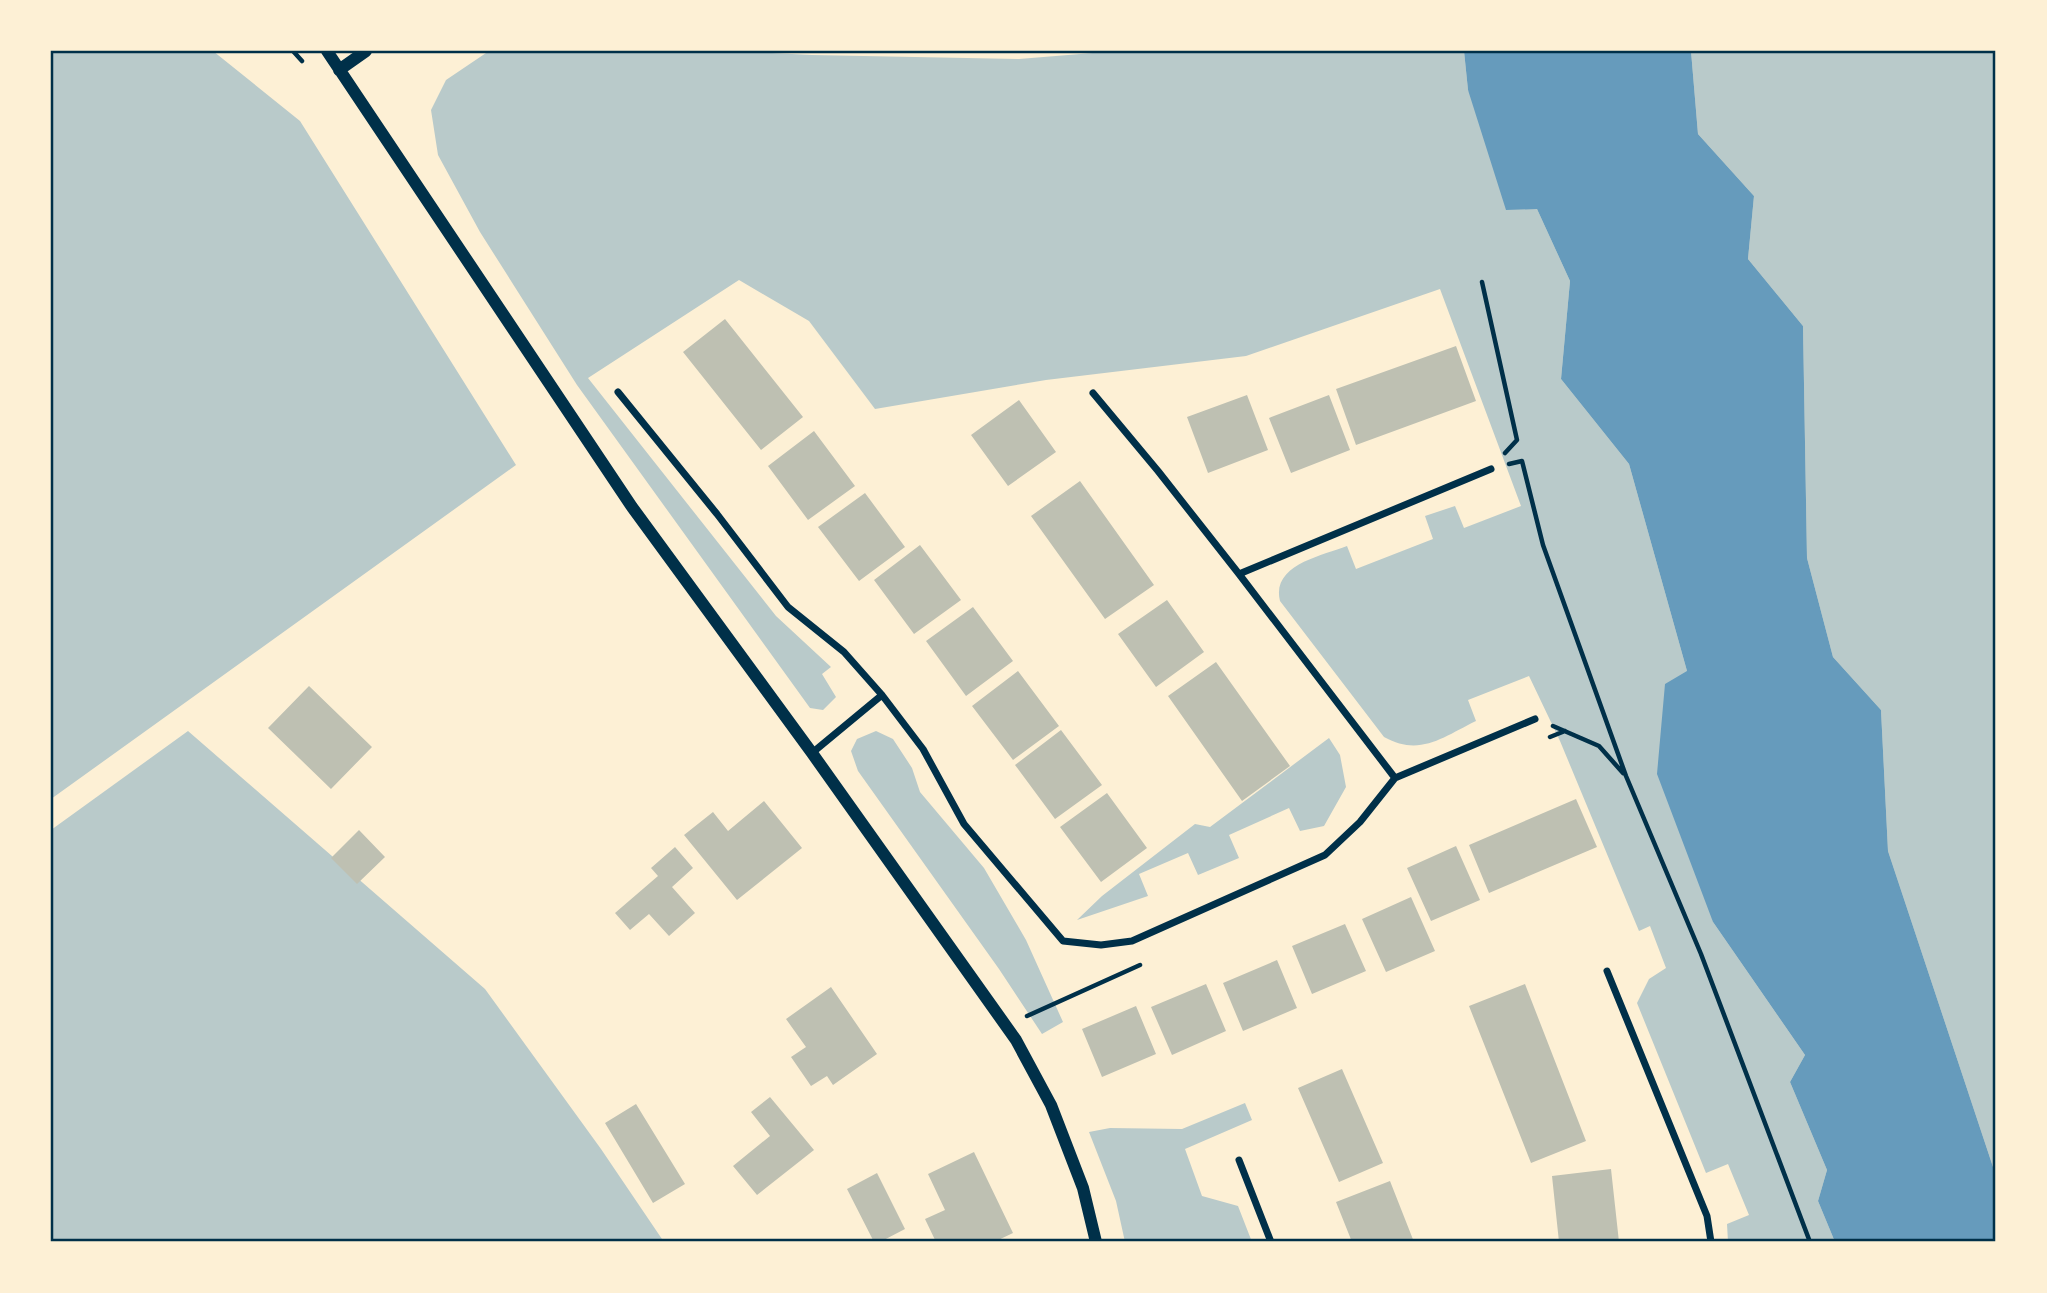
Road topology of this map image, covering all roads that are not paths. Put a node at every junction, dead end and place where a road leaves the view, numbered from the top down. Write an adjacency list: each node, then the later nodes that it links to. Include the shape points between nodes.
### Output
1 (327, 51): 3 (street)
2 (366, 51): 3 (street)
3 (339, 70): 10 (street, via 632,507)
4 (618, 392): 8 (street, via 788,607 844,652)
5 (1093, 393): 7 (street)
6 (1491, 469): 7 (street)
7 (1238, 573): 11 (street)
8 (882, 695): 10 (street); 11 (street, via 923,749 964,824 1063,941 1101,945 1132,941 1325,855 1360,822)
9 (1535, 719): 11 (street)
10 (812, 753): 14 (street, via 1016,1041 1051,1105 1083,1188)
11 (1395, 778)
12 (1607, 971): 16 (street, via 1707,1216)
13 (1239, 1160): 15 (street)
14 (1096, 1242)
15 (1271, 1242)
16 (1711, 1242)

